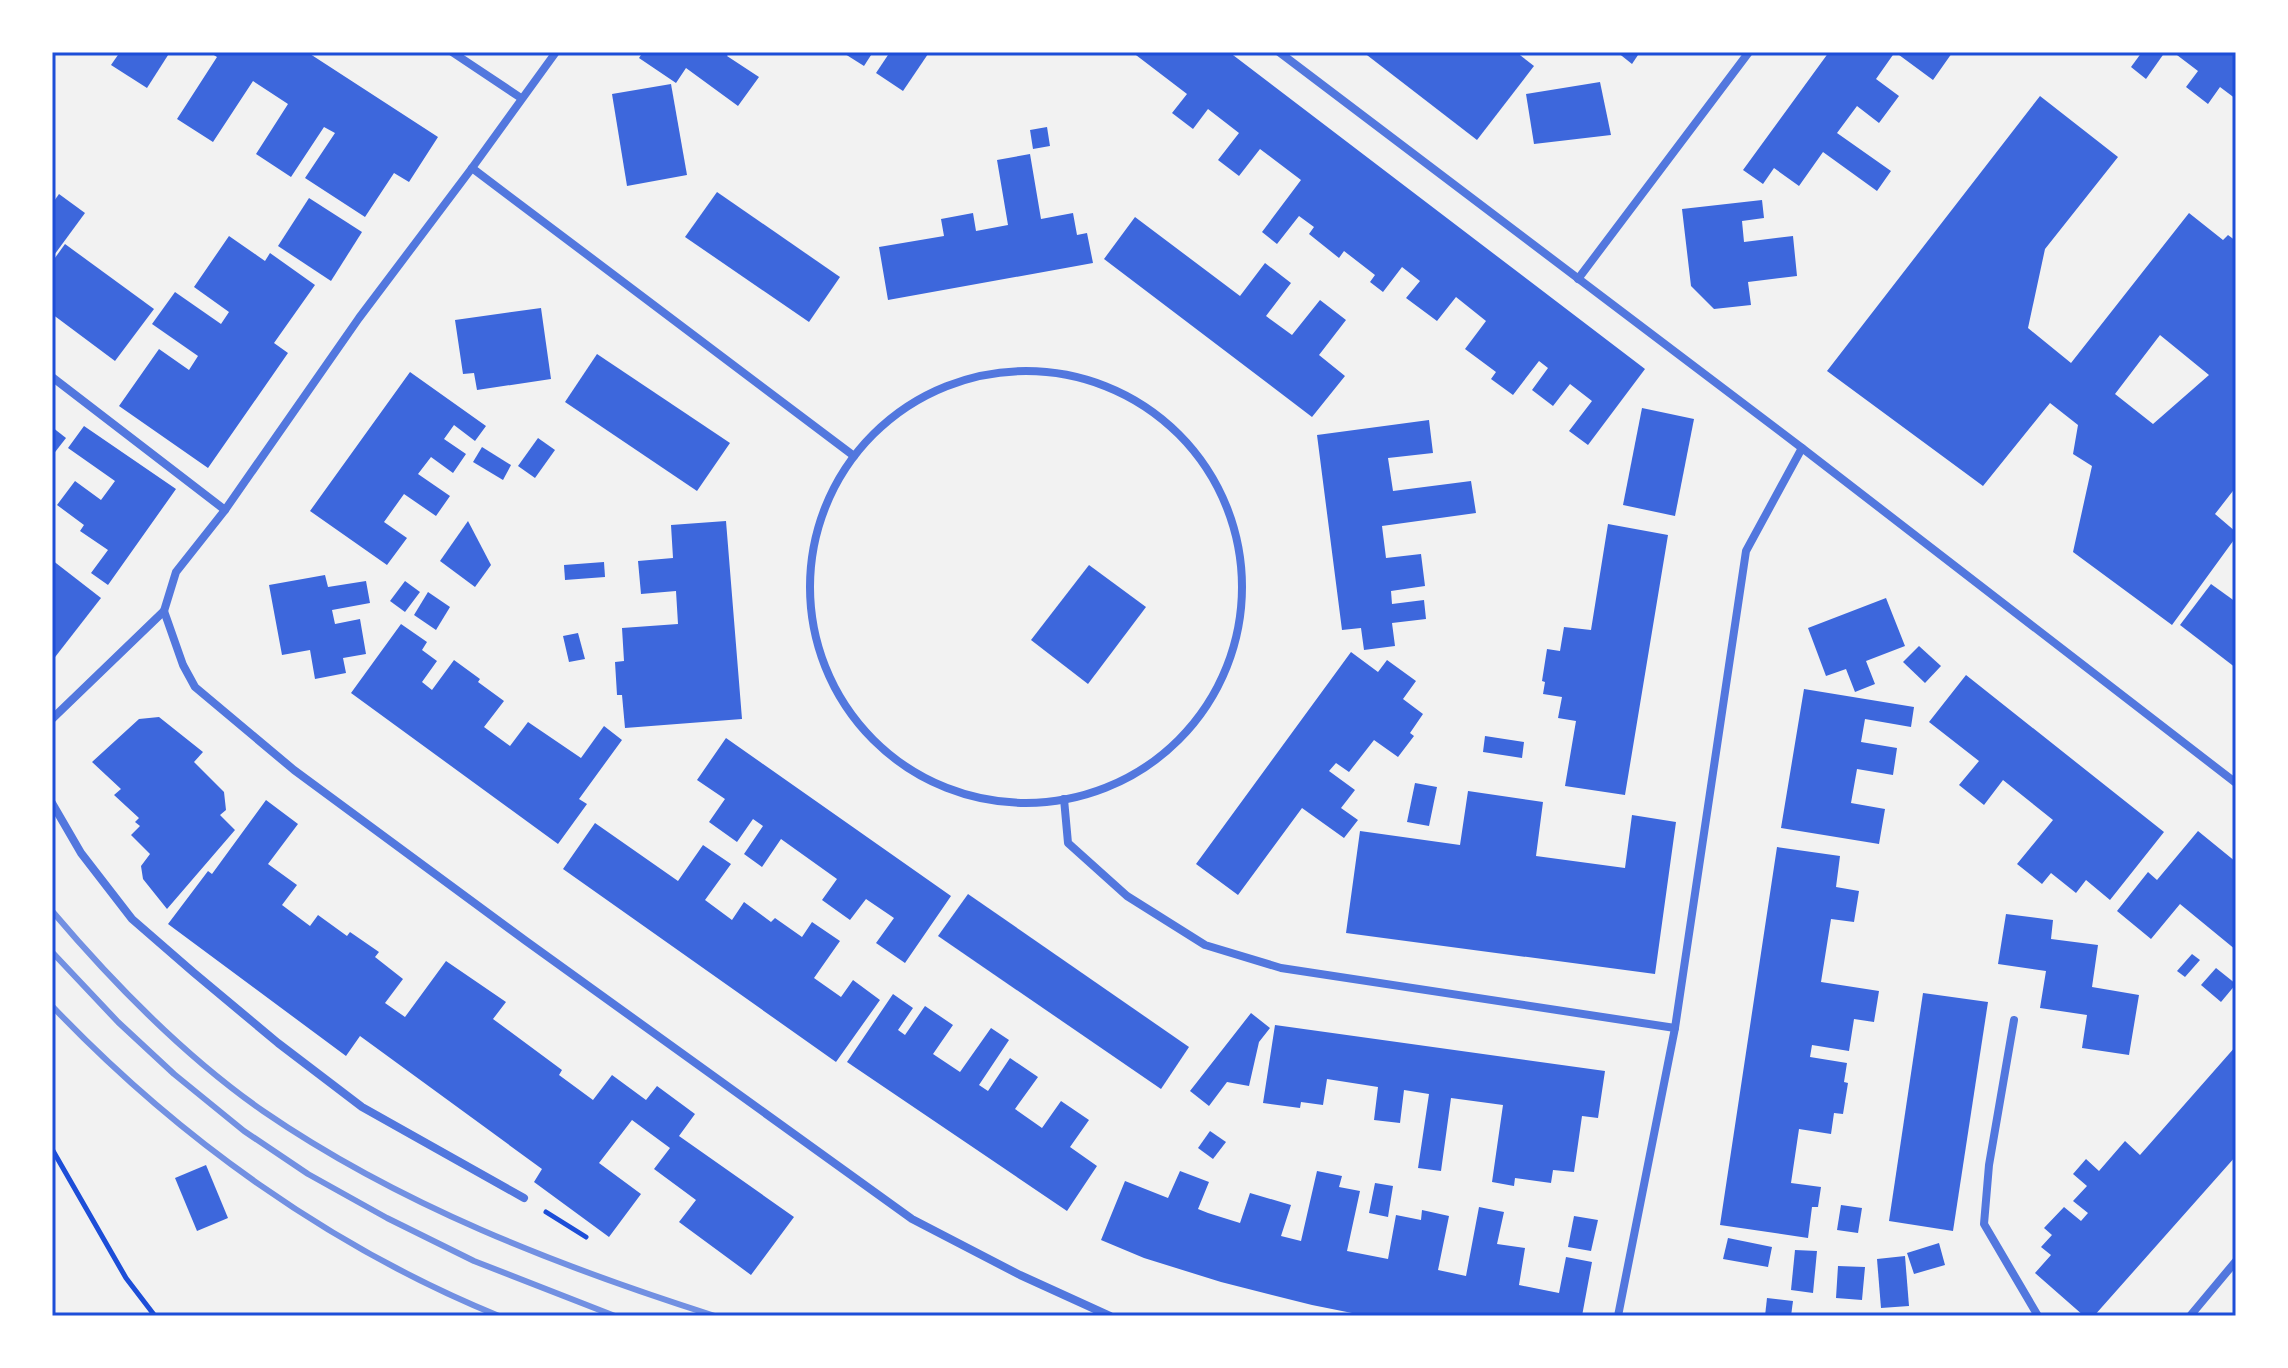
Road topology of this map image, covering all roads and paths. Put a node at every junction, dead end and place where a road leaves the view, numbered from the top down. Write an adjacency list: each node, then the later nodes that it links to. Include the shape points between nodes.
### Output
1 (452, 52): 5 (street)
2 (556, 52): 5 (street)
3 (1279, 52): 7 (street)
4 (1749, 52): 7 (street)
5 (521, 98): 6 (street)
6 (472, 168): 10 (street); 11 (street)
7 (1578, 279): 9 (street)
8 (52, 377): 11 (street)
9 (1802, 448): 14 (street); 18 (street, via 1746,551)
10 (854, 456): 15 (street, via 822,514 809,580 818,647 846,707 875,742 929,780 979,798 1025,803); 15 (street, via 884,424 933,392 990,374 1026,371 1070,376 1131,398 1168,424 1215,482 1236,539 1242,588 1235,641 1217,688 1193,723 1161,755 1121,780)
11 (225, 510): 12 (street, via 176,572)
12 (164, 611): 13 (street); 24 (street, via 195,687 294,770 912,1219)
13 (52, 719)
14 (2236, 783)
15 (1064, 799): 18 (street, via 1068,843 1127,896 1205,945 1281,968)
16 (52, 803): 20 (street, via 81,853 132,919 205,982 362,1107)
17 (2014, 1020): 26 (street, via 1984,1224)
18 (1675, 1028): 25 (street)
19 (52, 1149): 23 (path, via 126,1278)
20 (524, 1198): 21 (path)
21 (586, 1237)
22 (2236, 1261): 27 (street)
23 (155, 1316)
24 (1110, 1316)
25 (1618, 1316)
26 (2038, 1316)
27 (2190, 1316)

